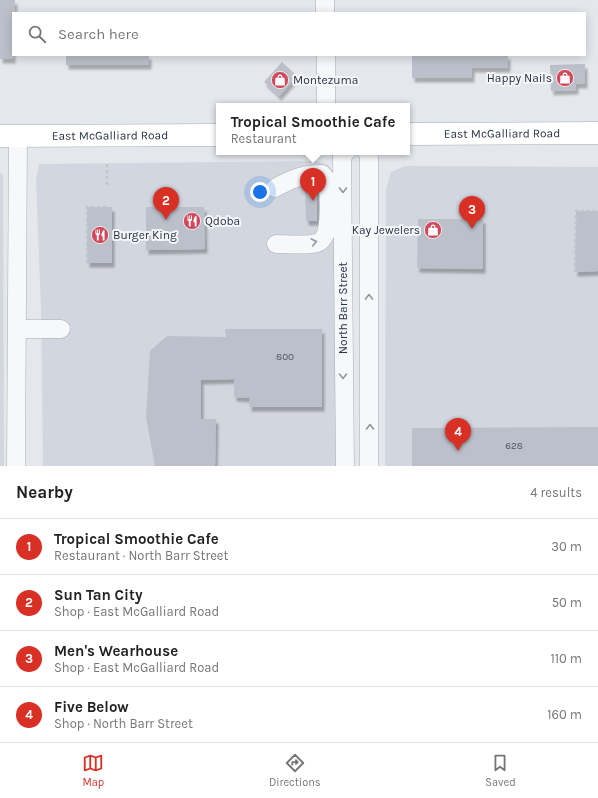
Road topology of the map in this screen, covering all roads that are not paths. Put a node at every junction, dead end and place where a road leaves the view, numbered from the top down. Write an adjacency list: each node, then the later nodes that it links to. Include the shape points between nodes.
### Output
1 (325, 0): 2 (street)
2 (325, 12)
3 (326, 56): 4 (street)
4 (326, 103)
5 (410, 134): 6 (main road, East McGalliard Road)
6 (598, 134)
7 (216, 135): 8 (main road, East McGalliard Road)
8 (9, 136): 13 (street)
9 (344, 155): 16 (street, North Barr Street, one-way to 16)
10 (368, 155): 17 (street, one-way to 10)
11 (275, 188): 12 (street, one-way to 11, via 317,243 324,239 328,229 328,181 322,174 308,174 294,177)
12 (276, 244)
13 (18, 329): 14 (street); 15 (street)
14 (61, 329)
15 (11, 459)
16 (345, 466)
17 (369, 466)

